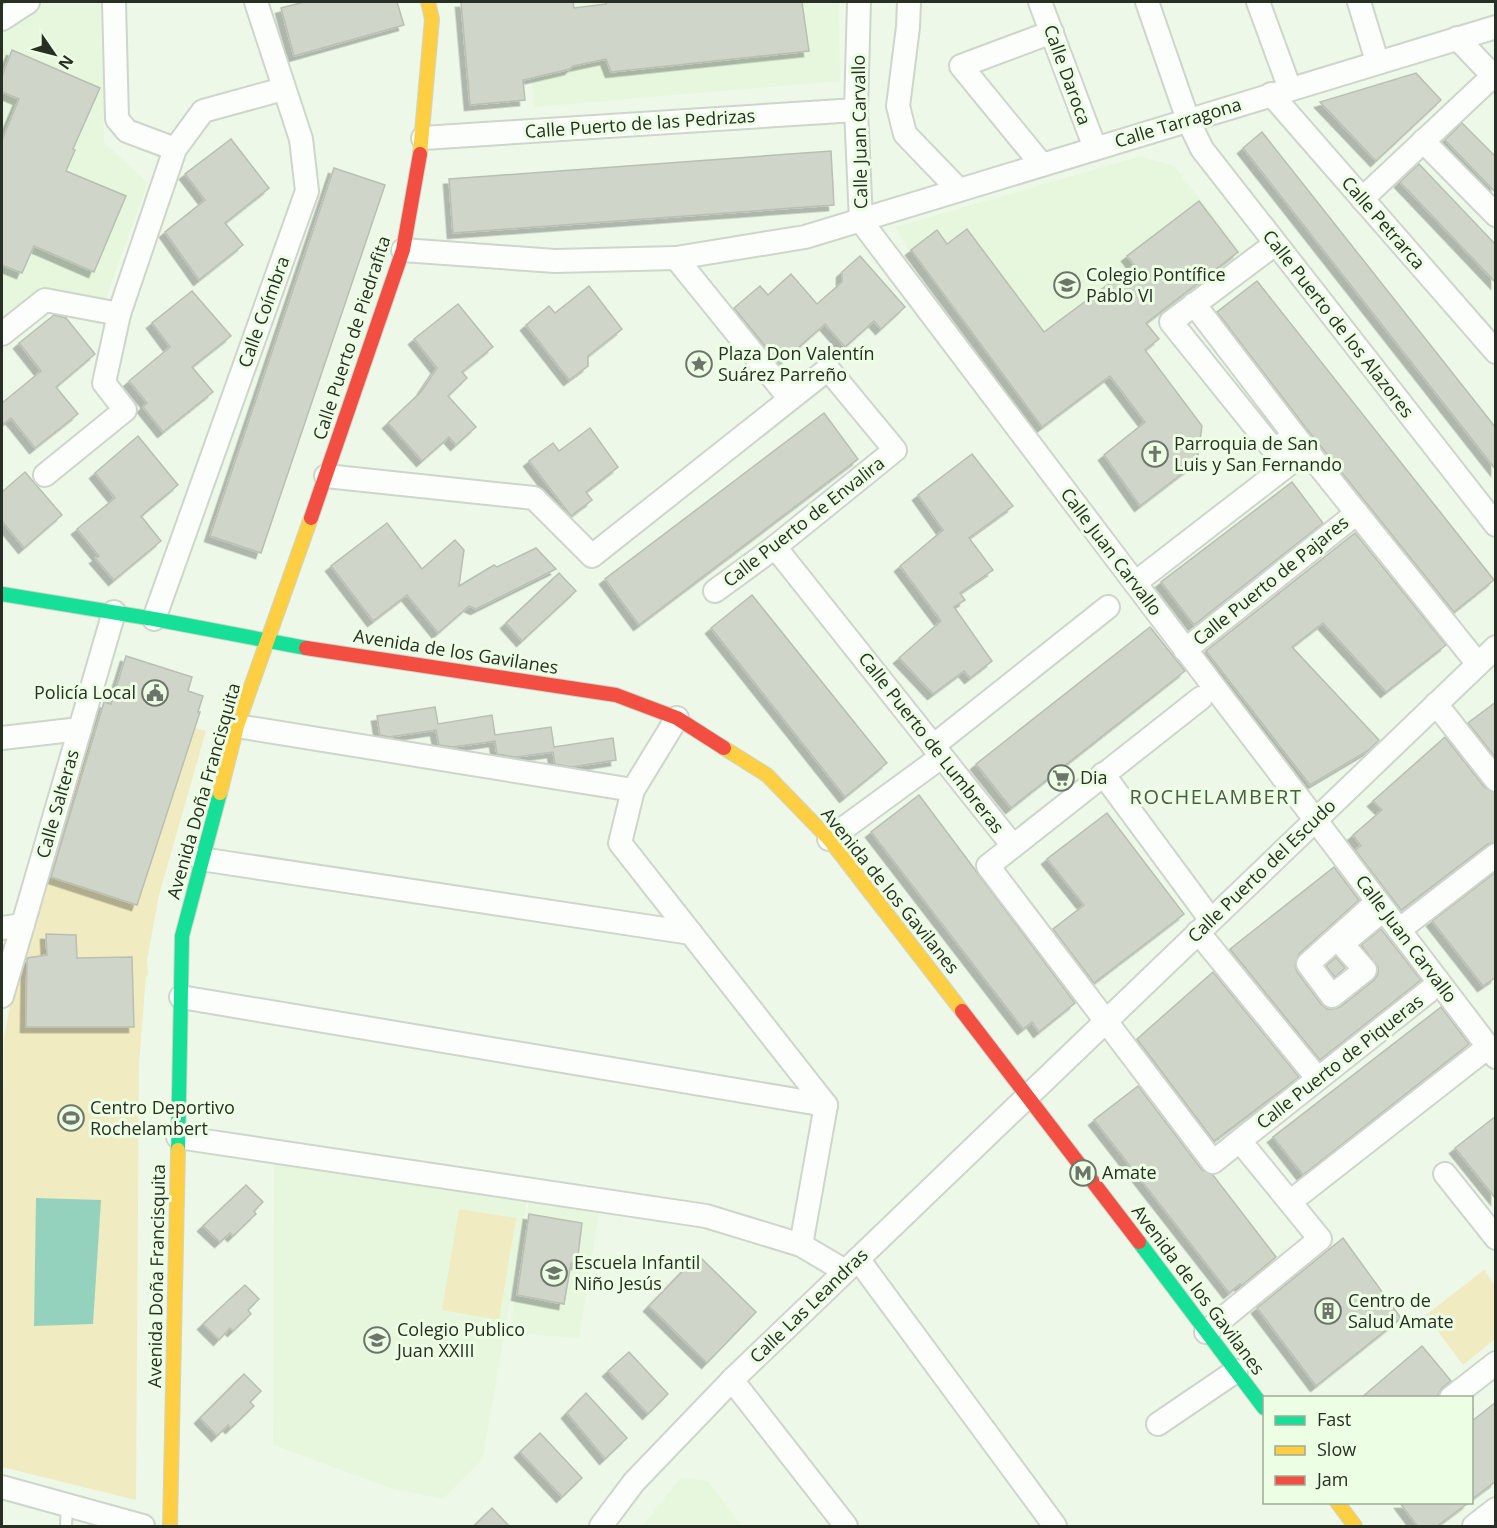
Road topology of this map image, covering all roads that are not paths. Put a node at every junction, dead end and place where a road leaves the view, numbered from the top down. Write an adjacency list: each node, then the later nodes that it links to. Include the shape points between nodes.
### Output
1 (28, 2): 11 (street)
2 (114, 2): 23 (street, via 117,119 127,131)
3 (256, 2): 17 (street, Calle Coímbra)
4 (428, 2): 21 (street, Calle Puerto de Piedrafita, via 432,19)
5 (859, 2): 19 (street, Calle Juan Carvallo)
6 (909, 2): 26 (street, via 898,106 905,134)
7 (1040, 2): 13 (street, Calle Daroca)
8 (1147, 2): 20 (street, Calle Puerto de los Alazores)
9 (1258, 2): 18 (street)
10 (1359, 2): 15 (street)
11 (2, 19)
12 (1496, 27): 14 (street, Calle Tarragona)
13 (1052, 32): 24 (street, Calle Daroca); 25 (street, via 961,66)
14 (1457, 38): 15 (street, Calle Tarragona); 16 (street)
15 (1377, 62): 18 (street, Calle Tarragona)
16 (1494, 77): 22 (street)
17 (283, 89): 23 (street, via 203,111); 48 (street, Calle Coímbra, via 300,139 307,191)
18 (1280, 91): 20 (street, Calle Tarragona); 27 (street, Calle Petrarca)
19 (856, 110): 21 (street, Calle Puerto de las Pedrizas); 29 (street, Calle Juan Carvallo)
20 (1188, 120): 24 (street, Calle Tarragona); 30 (street, Calle Puerto de los Alazores, via 1202,149)
21 (423, 138): 31 (street, Calle Puerto de Piedrafita)
22 (1423, 141): 27 (street); 28 (street)
23 (175, 148): 33 (street)
24 (1095, 148): 25 (street, Calle Tarragona)
25 (1042, 165): 26 (street, Calle Tarragona)
26 (959, 190): 29 (street, Calle Tarragona)
27 (1362, 199): 35 (street, Calle Petrarca)
28 (1496, 215)
29 (861, 221): 32 (street, Calle Tarragona, via 805,237); 43 (street, Calle Juan Carvallo)
30 (1275, 244): 37 (street, via 1171,322 1274,450); 41 (street, Calle Puerto de los Alazores)
31 (403, 250): 32 (street, Calle Tarragona, via 555,261); 39 (street, Calle Puerto de Piedrafita)
32 (676, 258): 36 (street)
33 (119, 314): 34 (street, via 45,300); 38 (street, via 104,383 125,410)
34 (2, 334)
35 (1496, 352)
36 (790, 399): 39 (street, via 592,556 534,498); 42 (street, Calle Puerto de Envalira, via 828,369 895,450)
37 (1301, 443): 40 (street); 43 (street)
38 (45, 475)
39 (326, 476): 49 (street, Calle Puerto de Piedrafita)
40 (1357, 513): 51 (street, Calle Puerto de Pajares); 52 (street)
41 (1496, 525)
42 (776, 547): 44 (street, Calle Puerto de Envalira); 59 (street, Calle Puerto de Lumbreras)
43 (1135, 583): 51 (street, Calle Juan Carvallo)
44 (715, 591)
45 (2, 594): 47 (street, Avenida de los Gavilanes)
46 (1108, 607): 59 (street)
47 (114, 612): 48 (street, Avenida de los Gavilanes); 57 (street, Calle Salteras)
48 (154, 619): 49 (street, Avenida de los Gavilanes)
49 (268, 642): 55 (street, Avenida de los Gavilanes, via 616,695); 56 (street, Avenida Doña Francisquita)
50 (1496, 647): 52 (street, Calle Puerto del Escudo)
51 (1185, 650): 63 (street, Calle Juan Carvallo)
52 (1478, 664): 54 (street, Calle Puerto del Escudo)
53 (1202, 698): 60 (street)
54 (1436, 704): 61 (street); 63 (street, Calle Puerto del Escudo)
55 (677, 718): 62 (street); 64 (street, Avenida de los Gavilanes, via 766,775)
56 (237, 726): 62 (street); 67 (street, Avenida Doña Francisquita)
57 (80, 729): 58 (street); 69 (street, Calle Salteras)
58 (2, 738)
59 (937, 751): 64 (street); 65 (street, Calle Puerto de Lumbreras)
60 (1103, 774): 65 (street); 68 (street)
61 (1496, 780)
62 (633, 790): 71 (street, via 620,843)
63 (1315, 820): 68 (street, Calle Puerto del Escudo); 70 (street, Calle Juan Carvallo)
64 (829, 839): 78 (street, Avenida de los Gavilanes)
65 (1012, 846): 75 (street, Calle Puerto de Lumbreras, via 988,866)
66 (1496, 855): 70 (street)
67 (201, 860): 71 (street); 74 (street, Avenida Doña Francisquita, via 182,936)
68 (1204, 926): 75 (street, Calle Puerto del Escudo); 77 (street)
69 (12, 927): 73 (street, Calle Salteras)
70 (1399, 930): 72 (street, Calle Juan Carvallo)
71 (691, 933): 79 (street)
72 (1439, 983): 76 (street, Calle Juan Carvallo); 77 (street, Calle Puerto de Piqueras)
73 (2, 996)
74 (181, 997): 79 (street); 80 (street, Avenida Doña Francisquita)
75 (1104, 1022): 78 (street, Calle Puerto del Escudo); 81 (street, Calle Puerto de Piqueras, via 1213,1162)
76 (1492, 1052): 83 (street)
77 (1318, 1079): 81 (street, Calle Puerto de Piqueras)
78 (1028, 1095): 86 (street, Calle Las Leandras); 87 (street, Avenida de los Gavilanes)
79 (826, 1105): 85 (street)
80 (178, 1137): 85 (street, via 706,1216); 99 (street, Avenida Doña Francisquita)
81 (1240, 1141): 83 (street)
82 (1445, 1174): 84 (street)
83 (1290, 1202): 87 (street, via 1320,1239)
84 (1496, 1238)
85 (801, 1245): 86 (street)
86 (852, 1265): 90 (street, Calle Las Leandras); 102 (street)
87 (1206, 1332): 89 (street, Avenida de los Gavilanes)
88 (1496, 1363): 91 (street)
89 (1236, 1371): 92 (street, Avenida de los Gavilanes); 93 (street)
90 (732, 1380): 100 (street, Calle Las Leandras, via 634,1482); 101 (street)
91 (1455, 1396)
92 (1263, 1407)
93 (1158, 1424)
94 (2, 1487): 97 (street)
95 (1338, 1504): 103 (street)
96 (1496, 1509): 104 (street)
97 (67, 1516): 98 (street)
98 (143, 1527)
99 (170, 1527)
100 (601, 1527)
101 (846, 1527)
102 (1055, 1527)
103 (1355, 1527)
104 (1474, 1527)

